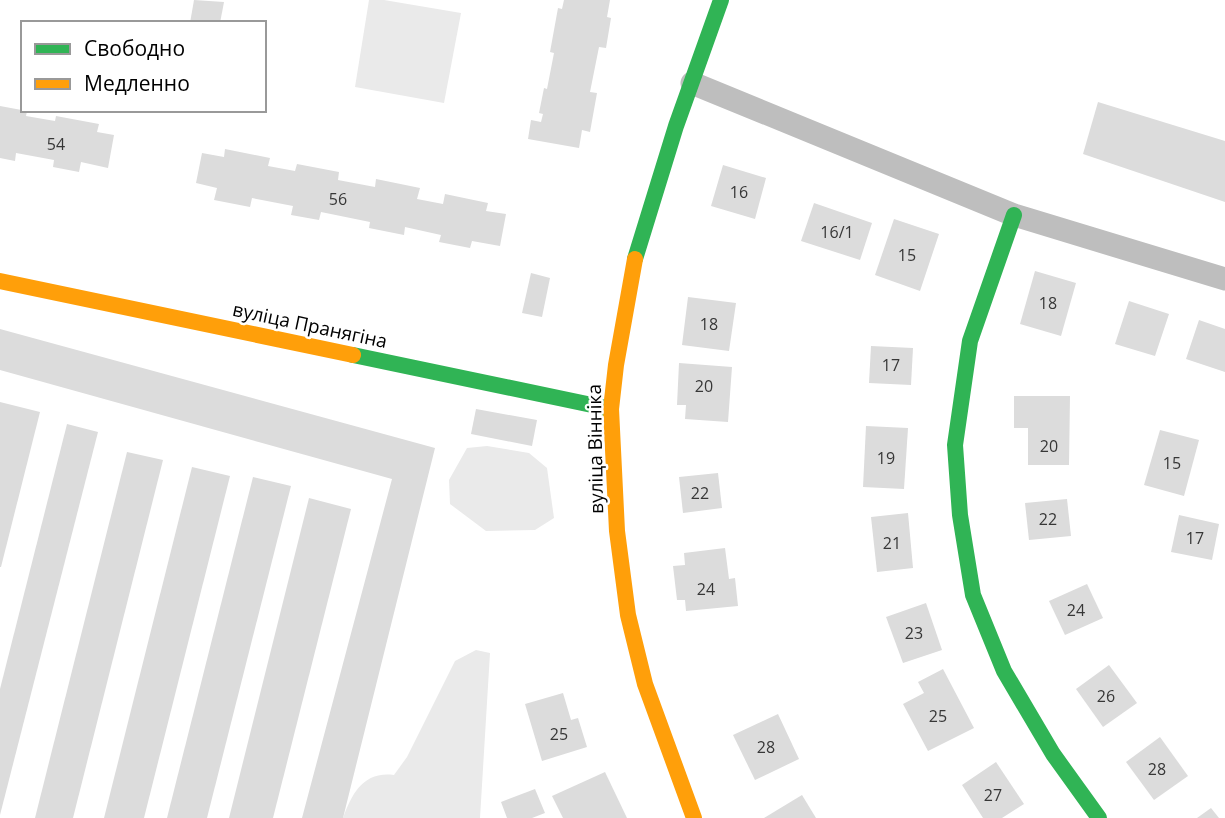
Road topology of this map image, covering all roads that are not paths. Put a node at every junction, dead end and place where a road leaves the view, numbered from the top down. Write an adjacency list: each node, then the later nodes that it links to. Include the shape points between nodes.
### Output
1 (721, 0): 2 (street, вуліца Вінніка)
2 (692, 83): 3 (street); 6 (street, вуліца Вінніка, via 635,259)
3 (1014, 215): 4 (street); 8 (street, via 970,341 955,445 960,515 973,595 1004,671 1053,754)
4 (1225, 279)
5 (0, 281): 6 (street, вуліца Пранягіна)
6 (611, 409): 7 (street, вуліца Вінніка, via 617,531 628,615 645,684)
7 (694, 818)
8 (1099, 818)

